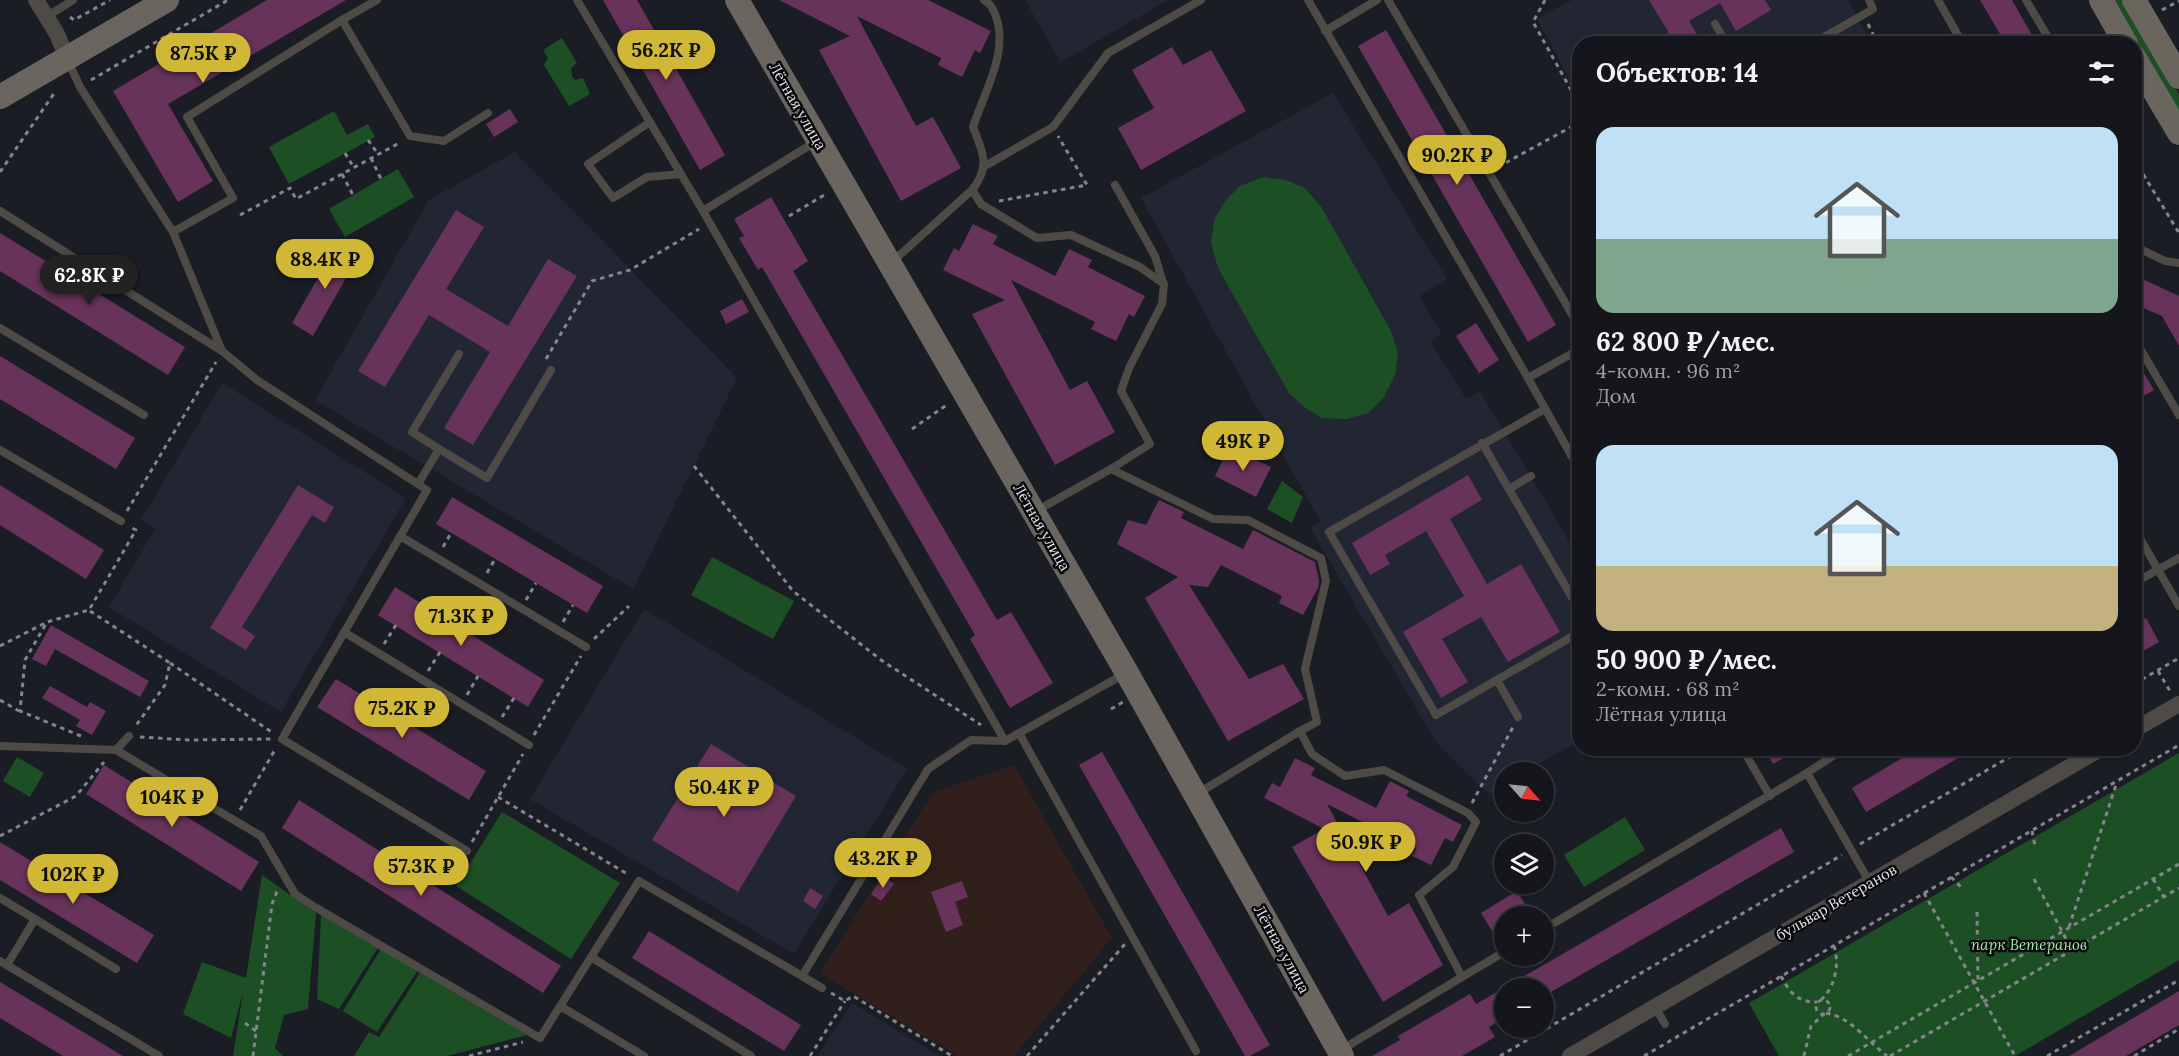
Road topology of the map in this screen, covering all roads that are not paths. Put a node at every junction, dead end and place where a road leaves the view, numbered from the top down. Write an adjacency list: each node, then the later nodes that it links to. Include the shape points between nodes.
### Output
1 (36, 0): 18 (street)
2 (74, 0): 18 (lane)
3 (167, 0): 27 (street)
4 (377, 0): 19 (lane)
5 (578, 0): 32 (lane)
6 (737, 0): 34 (street, Лётная улица)
7 (984, 0): 35 (lane, via 990,3 999,25 1000,48 973,127)
8 (1201, 0): 35 (lane, via 1108,53 1053,127)
9 (1308, 0): 21 (lane)
10 (1377, 0): 17 (lane)
11 (1388, 0): 46 (lane)
12 (1869, 0): 23 (lane, via 1873,9)
13 (1938, 0): 24 (lane)
14 (2026, 0): 25 (lane)
15 (2101, 0): 26 (street)
16 (2134, 0): 28 (street)
17 (1361, 4): 21 (lane)
18 (46, 17): 27 (street)
19 (342, 20): 31 (lane, via 410,136 444,141); 41 (lane, via 187,117 233,198)
20 (1715, 24): 22 (lane)
21 (1325, 31): 53 (lane)
22 (1722, 36)
23 (1826, 36)
24 (1958, 36)
25 (2047, 36)
26 (2121, 36)
27 (67, 58): 30 (street); 41 (lane, via 80,87)
28 (2176, 63)
29 (2142, 71): 33 (street)
30 (0, 97)
31 (488, 112)
32 (650, 122): 36 (lane); 36 (lane, via 588,164 613,198 647,177)
33 (2179, 133)
34 (818, 140): 40 (lane); 44 (street, Лётная улица)
35 (985, 166): 38 (lane)
36 (681, 174): 40 (lane)
37 (1115, 185): 45 (lane, via 1155,256)
38 (972, 190): 44 (lane); 45 (lane, via 981,204 1037,237 1071,235 1140,267)
39 (0, 211): 48 (lane)
40 (703, 211): 85 (lane)
41 (173, 232): 48 (lane)
42 (2142, 250): 43 (lane)
43 (2179, 263)
44 (890, 264): 65 (street, Лётная улица)
45 (1164, 284): 61 (lane, via 1162,304 1121,391 1150,444)
46 (1572, 314)
47 (0, 328): 55 (lane)
48 (222, 351): 63 (lane, via 257,380)
49 (2142, 352): 56 (lane)
50 (1572, 353): 53 (lane)
51 (459, 354): 58 (lane, via 412,432)
52 (551, 370): 58 (lane, via 487,478)
53 (1528, 378): 54 (lane)
54 (1545, 409): 57 (lane); 60 (lane)
55 (144, 415)
56 (2179, 415)
57 (1482, 443): 64 (lane); 78 (lane, via 1329,532 1436,715)
58 (439, 449): 63 (lane)
59 (0, 450): 66 (lane)
60 (1571, 455)
61 (1111, 469): 65 (lane); 82 (lane, via 1213,519 1248,520 1321,558 1326,580 1305,669 1317,722)
62 (1532, 476): 64 (lane)
63 (418, 484): 67 (lane, via 427,490)
64 (1509, 489): 72 (lane)
65 (1033, 512): 77 (street, Лётная улица)
66 (121, 521)
67 (400, 536): 74 (lane); 76 (lane)
68 (2142, 542): 70 (lane)
69 (2179, 558): 70 (lane)
70 (2158, 570): 71 (lane); 73 (lane)
71 (2142, 579)
72 (1572, 597)
73 (2179, 606)
74 (344, 632): 86 (lane); 95 (lane, via 282,739)
75 (1572, 637): 78 (lane)
76 (586, 647)
77 (1127, 673): 83 (lane); 93 (street, Лётная улица)
78 (1497, 680): 80 (lane)
79 (2175, 698): 81 (street)
80 (1518, 717)
81 (2142, 724)
82 (1300, 730): 93 (lane); 105 (lane, via 1312,754 1345,776 1384,770 1468,813 1476,822 1453,867 1419,895)
83 (1019, 733): 85 (lane); 110 (lane)
84 (129, 736): 88 (lane)
85 (1005, 741): 104 (lane, via 971,740 928,769)
86 (529, 745)
87 (0, 746): 88 (lane)
88 (116, 750): 107 (lane, via 261,836 295,894 540,1038)
89 (1747, 756): 94 (lane)
90 (1831, 756): 92 (lane)
91 (2088, 756): 96 (street, бульвар Ветеранов)
92 (1807, 773): 94 (lane); 96 (lane)
93 (1195, 795): 111 (street, Лётная улица)
94 (1770, 796): 99 (lane)
95 (467, 851)
96 (1870, 883): 108 (street, бульвар Ветеранов)
97 (0, 898): 98 (lane)
98 (35, 919): 102 (lane); 103 (lane)
99 (1554, 923)
100 (591, 957): 104 (lane, via 639,881); 107 (lane); 114 (lane)
101 (1494, 958): 105 (lane)
102 (3, 963): 112 (lane)
103 (117, 969)
104 (802, 976): 106 (lane)
105 (1462, 977): 111 (lane)
106 (822, 988)
107 (560, 1006): 113 (lane)
108 (1655, 1007): 109 (lane); 115 (street, бульвар Ветеранов)
109 (1665, 1024)
110 (1196, 1051)
111 (1340, 1054)
112 (159, 1056)
113 (644, 1056)
114 (751, 1056)
115 (1570, 1056)

